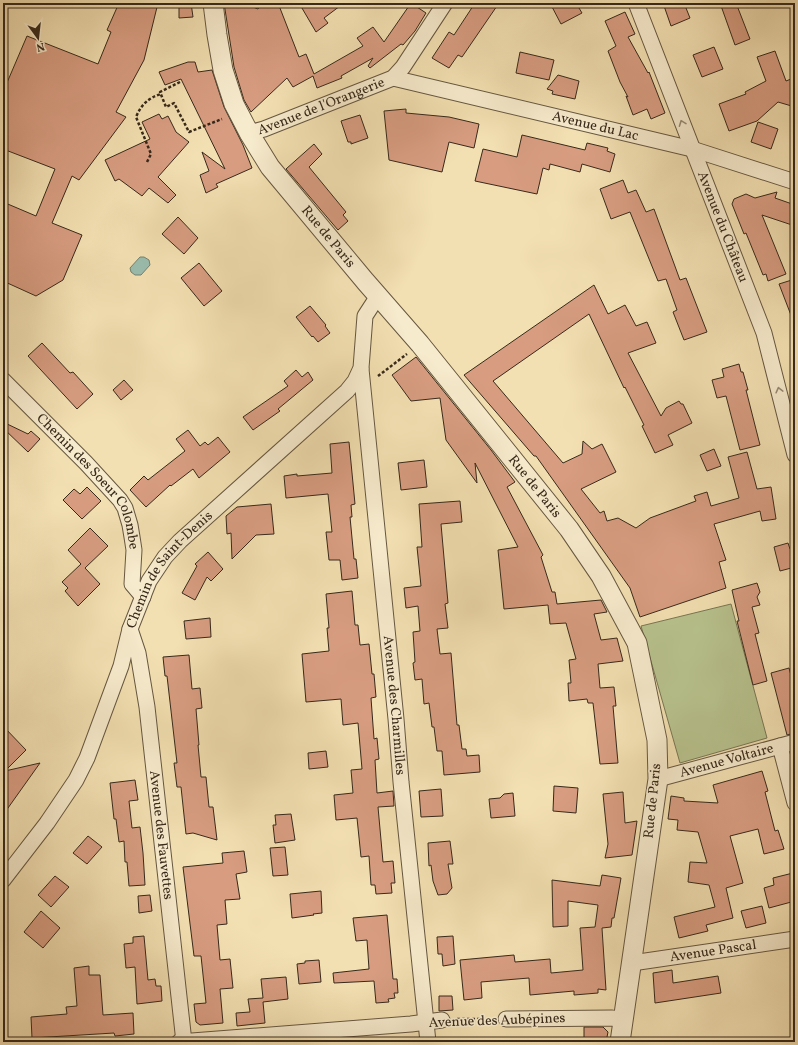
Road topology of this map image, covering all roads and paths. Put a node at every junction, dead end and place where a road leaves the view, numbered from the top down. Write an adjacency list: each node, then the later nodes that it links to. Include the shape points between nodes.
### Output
1 (213, 3): 7 (street, Rue de Paris, via 223,70)
2 (445, 3): 4 (street)
3 (636, 3): 9 (street, Avenue du Château, one-way to 3)
4 (393, 78): 8 (street, Avenue de l'Orangerie); 9 (street, Avenue du Lac)
5 (180, 82): 6 (path, via 160,92)
6 (161, 94): 7 (path, via 166,106 174,103 189,132); 10 (path, via 144,103 136,117 151,154)
7 (239, 112): 8 (street, Rue de Paris)
8 (249, 133): 12 (street, Rue de Paris, via 270,167)
9 (692, 149): 11 (street, Avenue du Lac); 17 (street, Avenue du Château, one-way to 9, via 764,333)
10 (147, 162)
11 (795, 182)
12 (378, 296): 13 (street, Rue de Paris); 14 (street, Chemin de Saint-Denis, via 365,316)
13 (420, 344): 16 (path); 22 (street, Rue de Paris, via 569,529 602,576 637,643 657,740)
14 (361, 368): 16 (street, Avenue des Charmilles); 18 (street, Chemin de Saint-Denis, via 347,391 180,540 149,581)
15 (3, 380): 18 (street, Chemin des Soeur Colombe, via 120,500 130,524 134,550 132,584)
16 (363, 388): 29 (street, Avenue des Charmilles, via 401,782)
17 (795, 455)
18 (143, 597): 19 (street, Chemin de Saint-Denis)
19 (130, 629): 24 (street, Chemin de Saint-Denis, via 121,666 87,758 76,780); 31 (street, Avenue des Fauvettes, via 138,653 147,707)
20 (795, 742): 21 (street, Avenue Voltaire)
21 (780, 746): 22 (street, Avenue Voltaire); 23 (street)
22 (658, 779): 26 (street, Rue de Paris)
23 (795, 803)
24 (3, 880)
25 (795, 939): 26 (street, Avenue Pascal)
26 (632, 963): 28 (street, Rue de Paris)
27 (506, 1019): 28 (street, Avenue des Aubépines); 29 (path, Avenue des Aubépines)
28 (624, 1020): 33 (street, Rue de Paris)
29 (434, 1021): 31 (street, Avenue des Aubépines); 32 (street, Avenue des Charmilles)
30 (179, 1042): 31 (street, Avenue des Aubépines)
31 (184, 1042)
32 (428, 1042)
33 (620, 1042)

